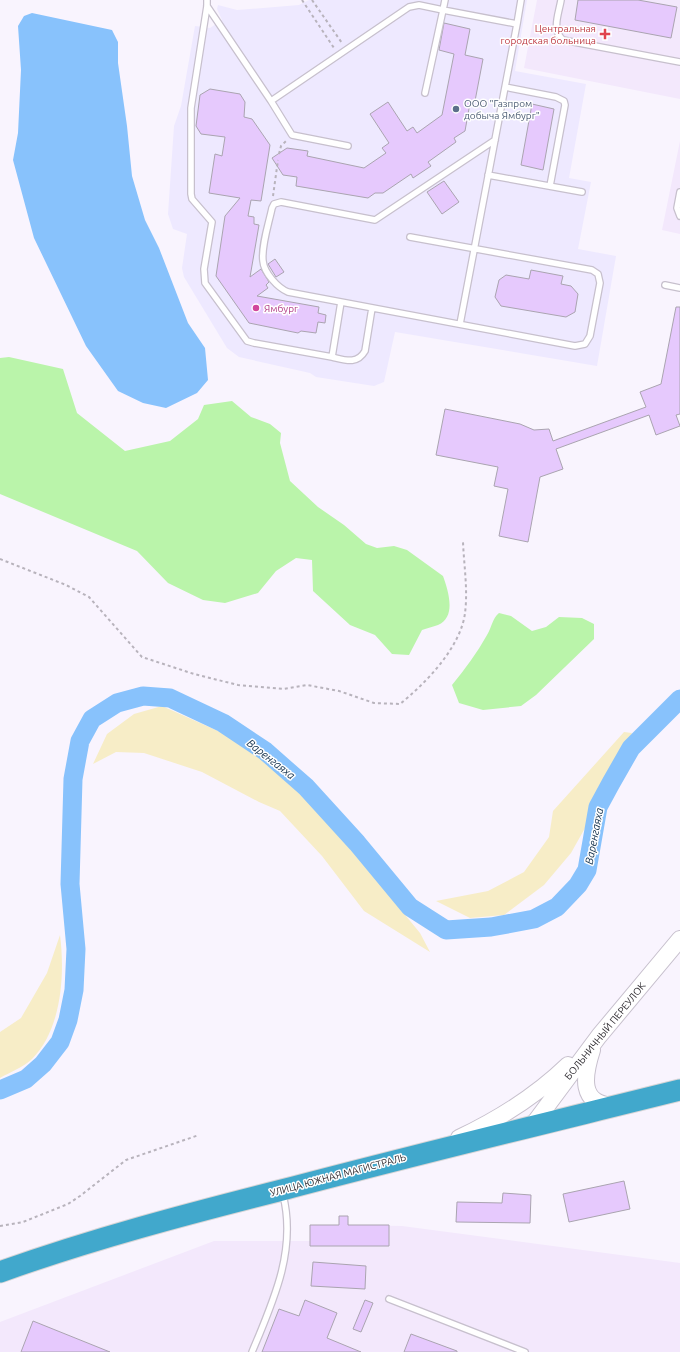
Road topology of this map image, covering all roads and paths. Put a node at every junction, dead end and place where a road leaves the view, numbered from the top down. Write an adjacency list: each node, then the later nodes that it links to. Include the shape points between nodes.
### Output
1 (302, 0): 10 (path)
2 (312, 0): 9 (path)
3 (445, 0): 7 (lane)
4 (521, 0): 8 (lane)
5 (561, 0): 11 (lane, via 556,25 557,32 563,40)
6 (207, 3): 14 (lane); 33 (lane, via 190,122 192,200 212,222 204,269 205,282 247,341)
7 (443, 10): 8 (lane); 9 (lane, via 420,5 409,7); 13 (lane)
8 (517, 24): 12 (lane)
9 (346, 49): 10 (lane)
10 (339, 55): 14 (lane)
11 (680, 62)
12 (505, 87): 16 (lane); 21 (lane, via 556,97 564,101)
13 (425, 93)
14 (271, 101): 15 (lane)
15 (292, 135): 17 (lane); 18 (path, via 281,146)
16 (495, 140): 20 (lane); 24 (lane, via 375,220 281,202 274,204)
17 (348, 146)
18 (280, 154)
19 (278, 160): 24 (path)
20 (488, 175): 21 (lane); 27 (lane)
21 (550, 186): 22 (lane)
22 (582, 192)
23 (680, 192): 25 (lane, via 677,208)
24 (272, 208): 30 (lane, via 263,263 273,279 288,292)
25 (680, 216)
26 (410, 238): 27 (lane)
27 (474, 249): 32 (lane); 32 (lane, via 595,272 600,278 600,283 590,336 585,344 575,346)
28 (665, 285): 29 (lane)
29 (680, 288)
30 (341, 302): 31 (lane); 33 (lane)
31 (372, 308): 32 (lane); 33 (lane, via 363,355 352,361)
32 (460, 324)
33 (332, 357)
34 (463, 542): 35 (path, via 465,615 457,640 420,688 400,704 374,703 338,691 307,685 284,689 238,685 142,657 89,597 66,585)
35 (0, 559)
36 (680, 939): 37 (street, БОЛЬНИЧНЫЙ ПЕРЕУЛОК)
37 (599, 1036): 39 (street, via 586,1072 587,1089 595,1101 607,1106); 40 (street, БОЛЬНИЧНЫЙ ПЕРЕУЛОК); 42 (street, via 521,1104 477,1130)
38 (680, 1090): 39 (highway, УЛИЦА ЮЖНАЯ МАГИСТРАЛЬ)
39 (617, 1106): 40 (highway, УЛИЦА ЮЖНАЯ МАГИСТРАЛЬ)
40 (532, 1126): 42 (highway, УЛИЦА ЮЖНАЯ МАГИСТРАЛЬ)
41 (199, 1135): 44 (path, via 126,1160 68,1204 23,1222)
42 (426, 1152): 43 (highway, УЛИЦА ЮЖНАЯ МАГИСТРАЛЬ)
43 (281, 1190): 45 (highway, УЛИЦА ЮЖНАЯ МАГИСТРАЛЬ, via 109,1235); 47 (lane, via 287,1219 283,1269)
44 (0, 1226)
45 (0, 1272)
46 (389, 1299): 48 (lane)
47 (252, 1352)
48 (525, 1352)

